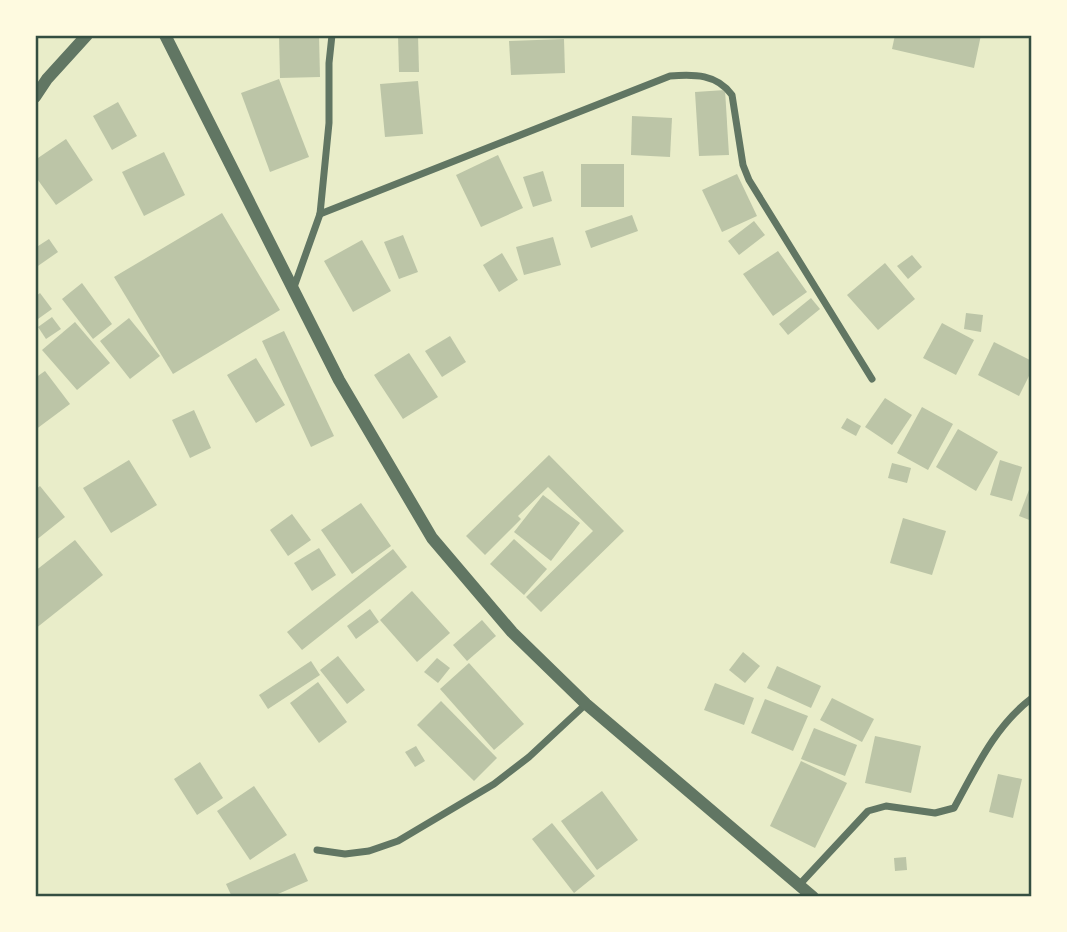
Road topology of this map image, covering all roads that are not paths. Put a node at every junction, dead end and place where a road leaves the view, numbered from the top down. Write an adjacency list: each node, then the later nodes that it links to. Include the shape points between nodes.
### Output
1 (87, 35): 4 (street)
2 (165, 35): 6 (street)
3 (332, 35): 5 (street)
4 (35, 97)
5 (320, 214): 6 (street); 7 (street, via 670,76 714,79 732,95 749,180)
6 (294, 287): 9 (street, via 339,380 432,538 512,632)
7 (872, 379)
8 (1032, 698): 11 (street, via 990,742 954,808 935,813 886,806 868,811)
9 (586, 704): 10 (street, via 494,784 398,841 345,854); 11 (street)
10 (317, 850)
11 (800, 884): 12 (street)
12 (813, 897)

